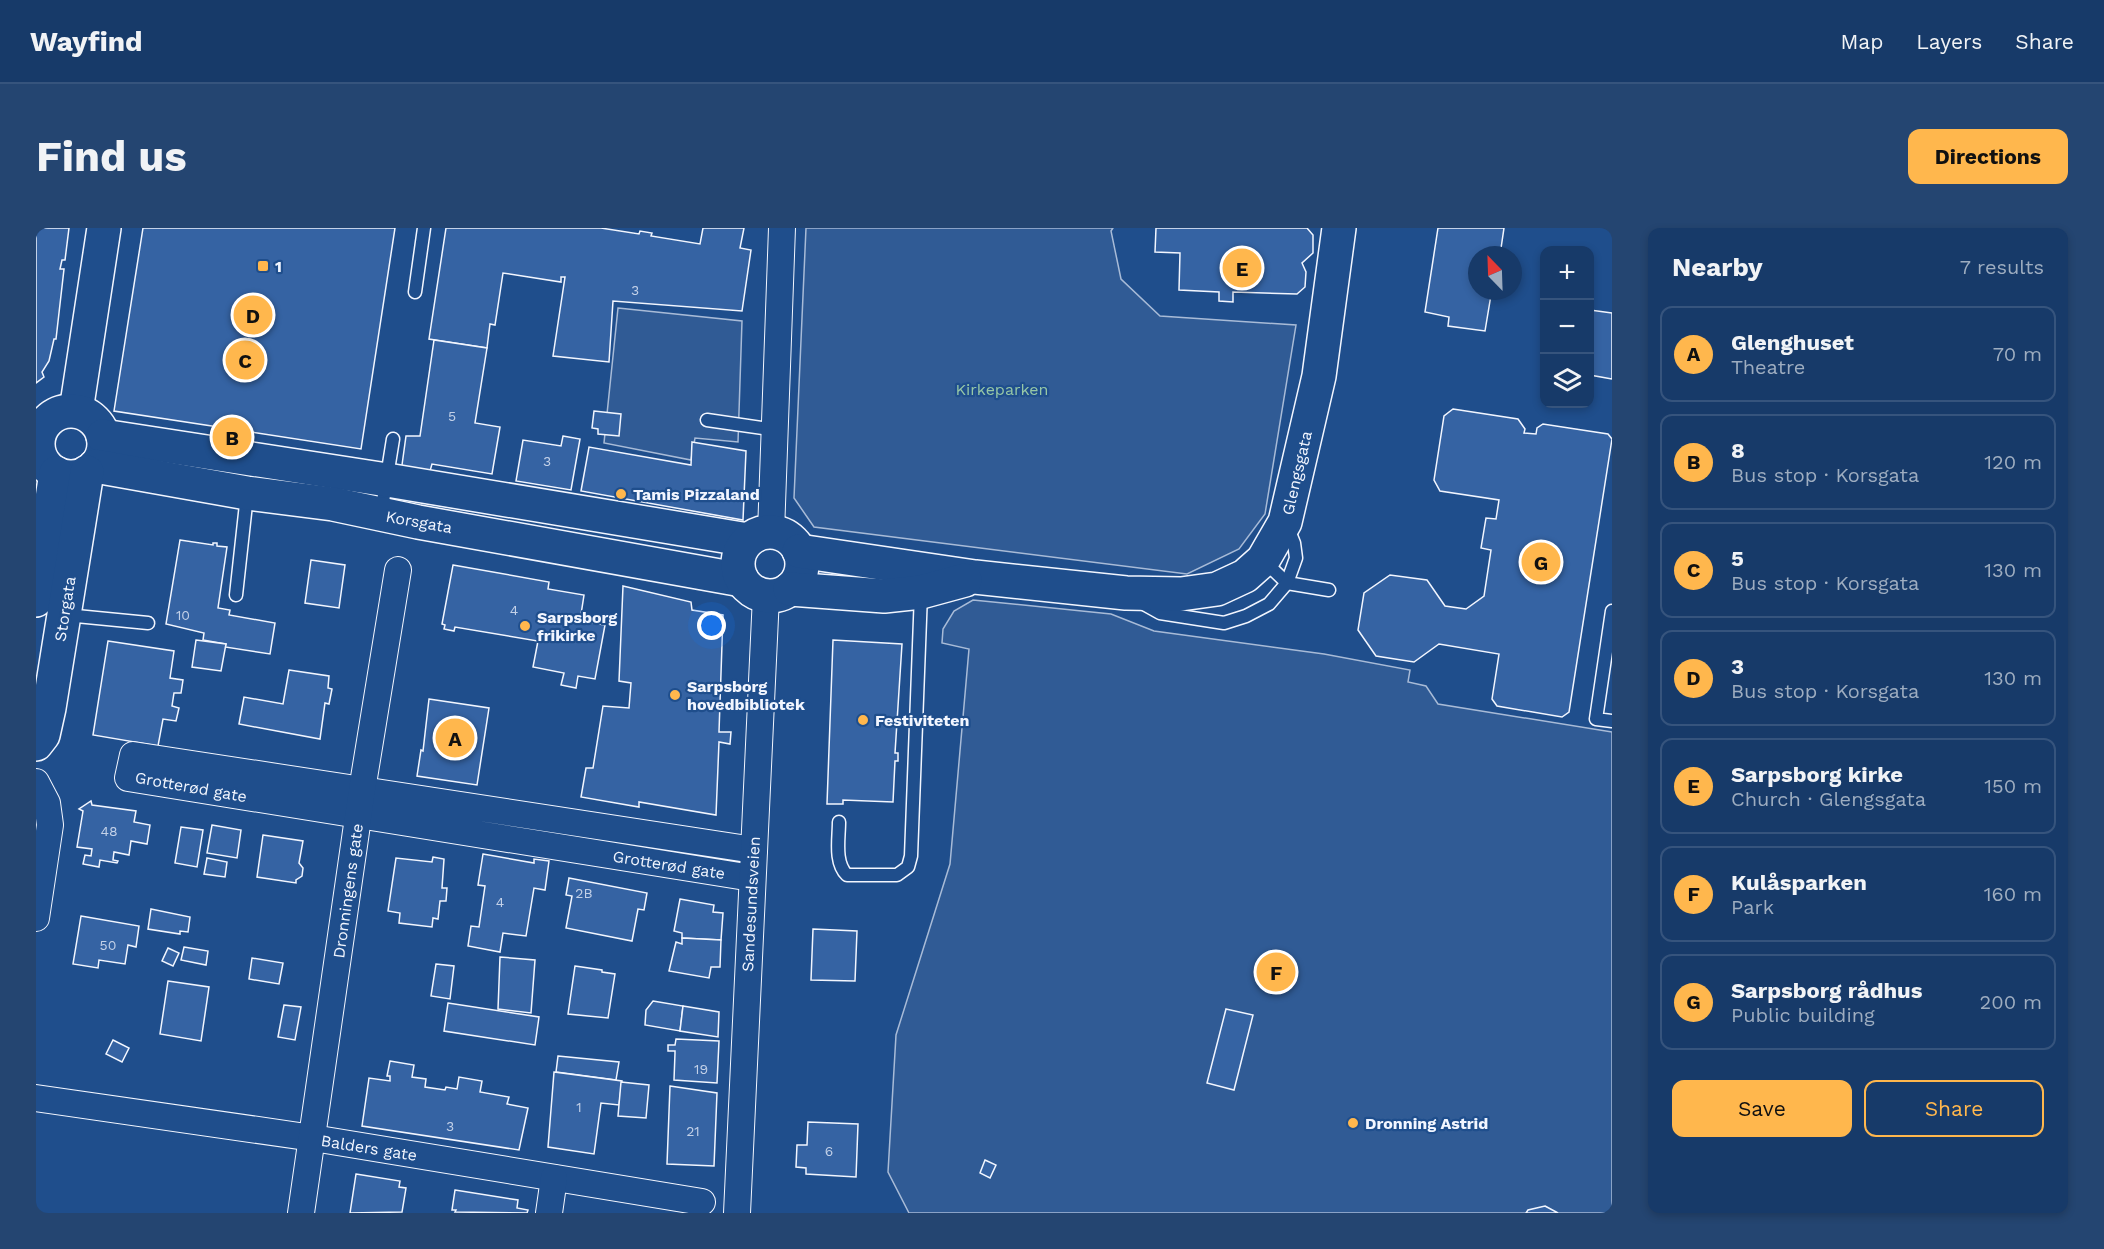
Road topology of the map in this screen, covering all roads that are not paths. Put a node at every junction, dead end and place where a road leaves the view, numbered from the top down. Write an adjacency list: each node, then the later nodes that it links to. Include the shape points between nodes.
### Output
1 (105, 228): 6 (street)
2 (424, 228): 5 (lane)
3 (782, 228): 9 (street)
4 (1339, 228): 15 (street, Glengsgata, via 1318,376)
5 (415, 292)
6 (76, 411): 8 (street, via 65,411); 11 (street, via 93,419)
7 (708, 420): 9 (lane)
8 (41, 422): 11 (street, via 38,439)
9 (776, 430): 16 (street)
10 (393, 438): 12 (lane)
11 (70, 460): 12 (street); 13 (street, Korsgata); 27 (street, Storgata); 29 (street, Storgata)
12 (387, 480): 14 (lane); 16 (street)
13 (247, 492): 14 (street, Korsgata, via 333,504); 26 (lane)
14 (381, 516): 22 (street, Korsgata)
15 (1286, 522): 18 (street, Glengsgata); 21 (lane, via 1296,558)
16 (760, 536): 17 (street, via 788,538); 22 (street, via 741,549 738,570)
17 (799, 551): 20 (street, Glengsgata); 22 (street, via 801,572 797,581)
18 (1263, 560): 21 (lane); 25 (street, Glengsgata, via 1245,576 1217,589 1181,594)
19 (399, 570): 34 (street, Dronningens gate)
20 (975, 577): 24 (street, Glengsgata); 25 (street, Glengsgata)
21 (1287, 584): 23 (lane); 25 (lane, via 1269,604 1224,623 1160,613)
22 (766, 588): 24 (street, Glengsgata, via 884,596); 37 (street, Sandesundsveien)
23 (1329, 590)
24 (921, 592): 36 (lane, via 908,867 897,875 847,875 839,861)
25 (1126, 593)
26 (236, 595)
27 (36, 600)
28 (1612, 611): 31 (lane, via 1596,719)
29 (64, 615): 30 (lane); 32 (street, Storgata, via 49,708 43,735)
30 (148, 623)
31 (1612, 722)
32 (36, 744)
33 (36, 782): 39 (street, via 47,803 50,825)
34 (362, 790): 35 (street, Dronningens gate); 35 (street, Grotterød gate, via 133,755 128,778); 37 (street, Grotterød gate)
35 (358, 816): 38 (street, Grotterød gate); 41 (street, Dronningens gate)
36 (839, 822)
37 (754, 850): 38 (street, Sandesundsveien)
38 (752, 878): 46 (street, Sandesundsveien)
39 (36, 918)
40 (36, 1098): 41 (street, Balders gate)
41 (313, 1138): 42 (street, Balders gate); 44 (street, Dronningens gate)
42 (554, 1178): 43 (street, Balders gate); 45 (street)
43 (702, 1202)
44 (301, 1213)
45 (549, 1213)
46 (737, 1213)

